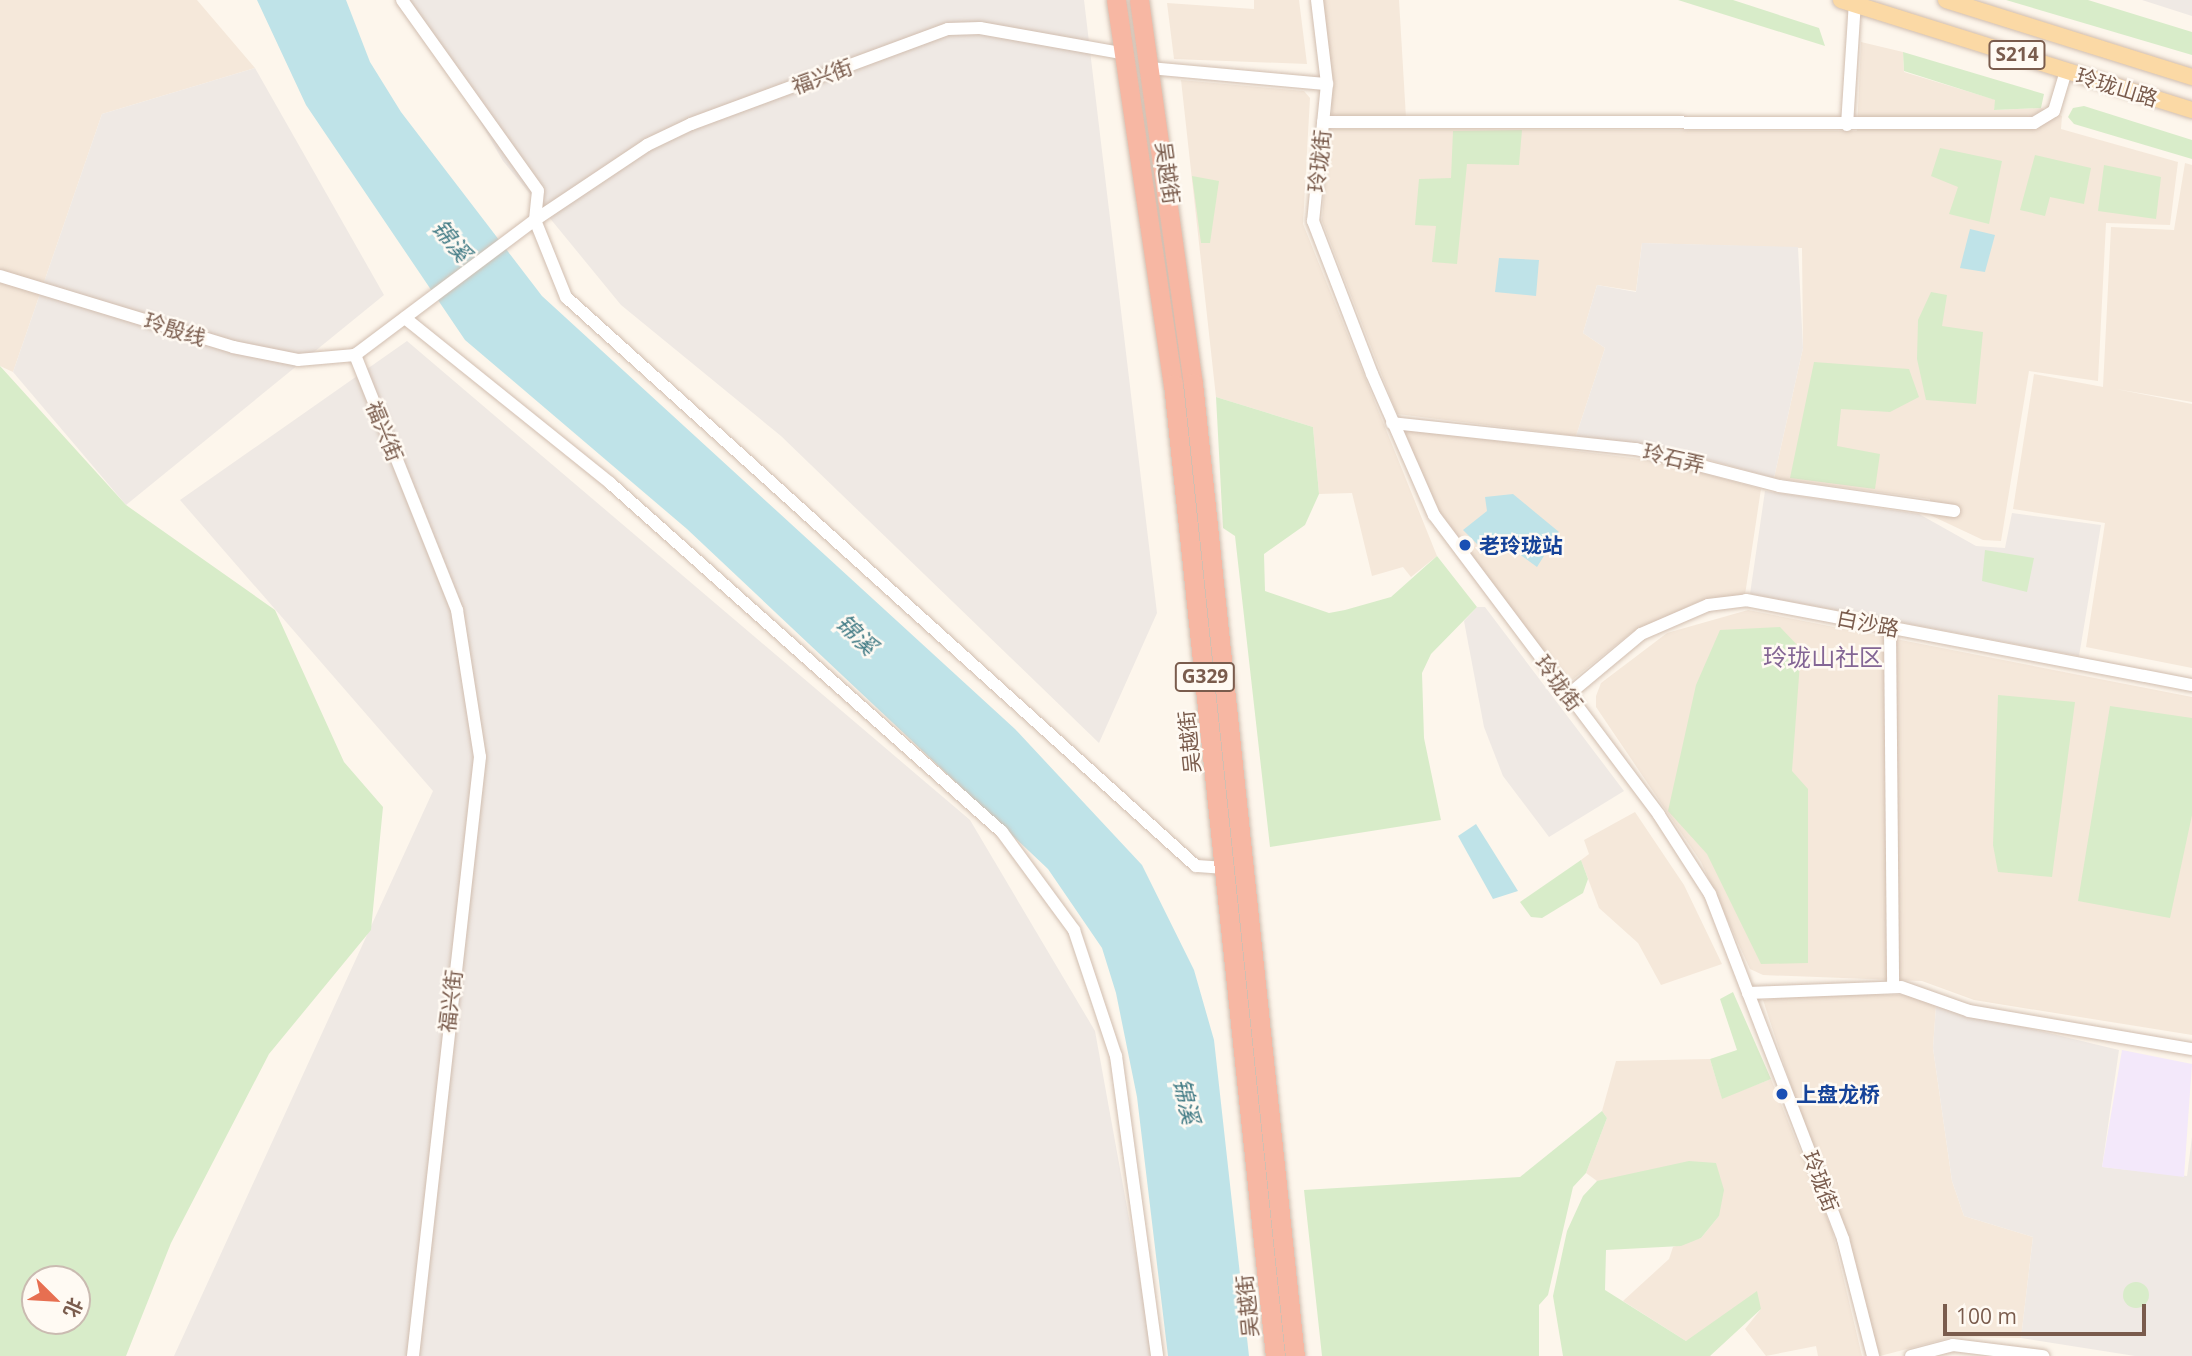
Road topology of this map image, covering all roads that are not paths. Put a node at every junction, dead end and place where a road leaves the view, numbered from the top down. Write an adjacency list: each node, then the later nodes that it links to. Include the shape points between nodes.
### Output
1 (402, 0): 15 (street, via 538,191)
2 (1116, 0): 7 (highway, 吴越街 / G329)
3 (1139, 0): 8 (highway, 吴越街 / G329)
4 (1317, 0): 11 (street, 玲珑街)
5 (1946, 0): 10 (main road, 玲珑山路 / S214)
6 (1850, 1): 9 (main road, 玲珑山路 / S214); 14 (street)
7 (1126, 54): 15 (street, 福兴街, via 980,28 948,29 691,124 647,145); 24 (highway, 吴越街 / G329, via 1173,384)
8 (1150, 68): 11 (street); 31 (highway, 吴越街 / G329, via 1195,397)
9 (2066, 71): 12 (main road, 玲珑山路 / S214); 14 (street, via 2045,122)
10 (2192, 77)
11 (1327, 84): 13 (street, 玲珑街)
12 (2192, 110)
13 (1323, 122): 14 (street); 19 (street, 玲珑街, via 1313,221)
14 (1847, 124)
15 (535, 220): 17 (street, 福兴街); 24 (street, via 566,297 1196,866)
16 (0, 276): 18 (street, 玲殷线, via 233,347 298,360)
17 (405, 318): 18 (street, 福兴街); 29 (street, via 610,483 1002,832 1066,919 1116,1056)
18 (355, 355): 28 (street, 福兴街, via 457,610 480,757)
19 (1392, 423): 20 (street, 玲石弄, via 1636,449 1779,486); 23 (street, 玲珑街, via 1434,516)
20 (1954, 511)
21 (1891, 628): 22 (street, 白沙路); 23 (street, 白沙路, via 1746,600 1708,605 1641,634); 25 (street)
22 (2192, 685)
23 (1567, 695): 26 (street, 玲珑街, via 1710,894)
24 (1226, 868): 30 (highway, 吴越街 / G329)
25 (1893, 986): 26 (street); 27 (street, via 1969,1011)
26 (1748, 993): 32 (street, 玲珑街, via 1843,1238)
27 (2192, 1049)
28 (413, 1356)
29 (1157, 1356)
30 (1275, 1356)
31 (1295, 1356)
32 (1873, 1356)
33 (1911, 1356): 34 (street, via 1953,1345)
34 (2043, 1356)

